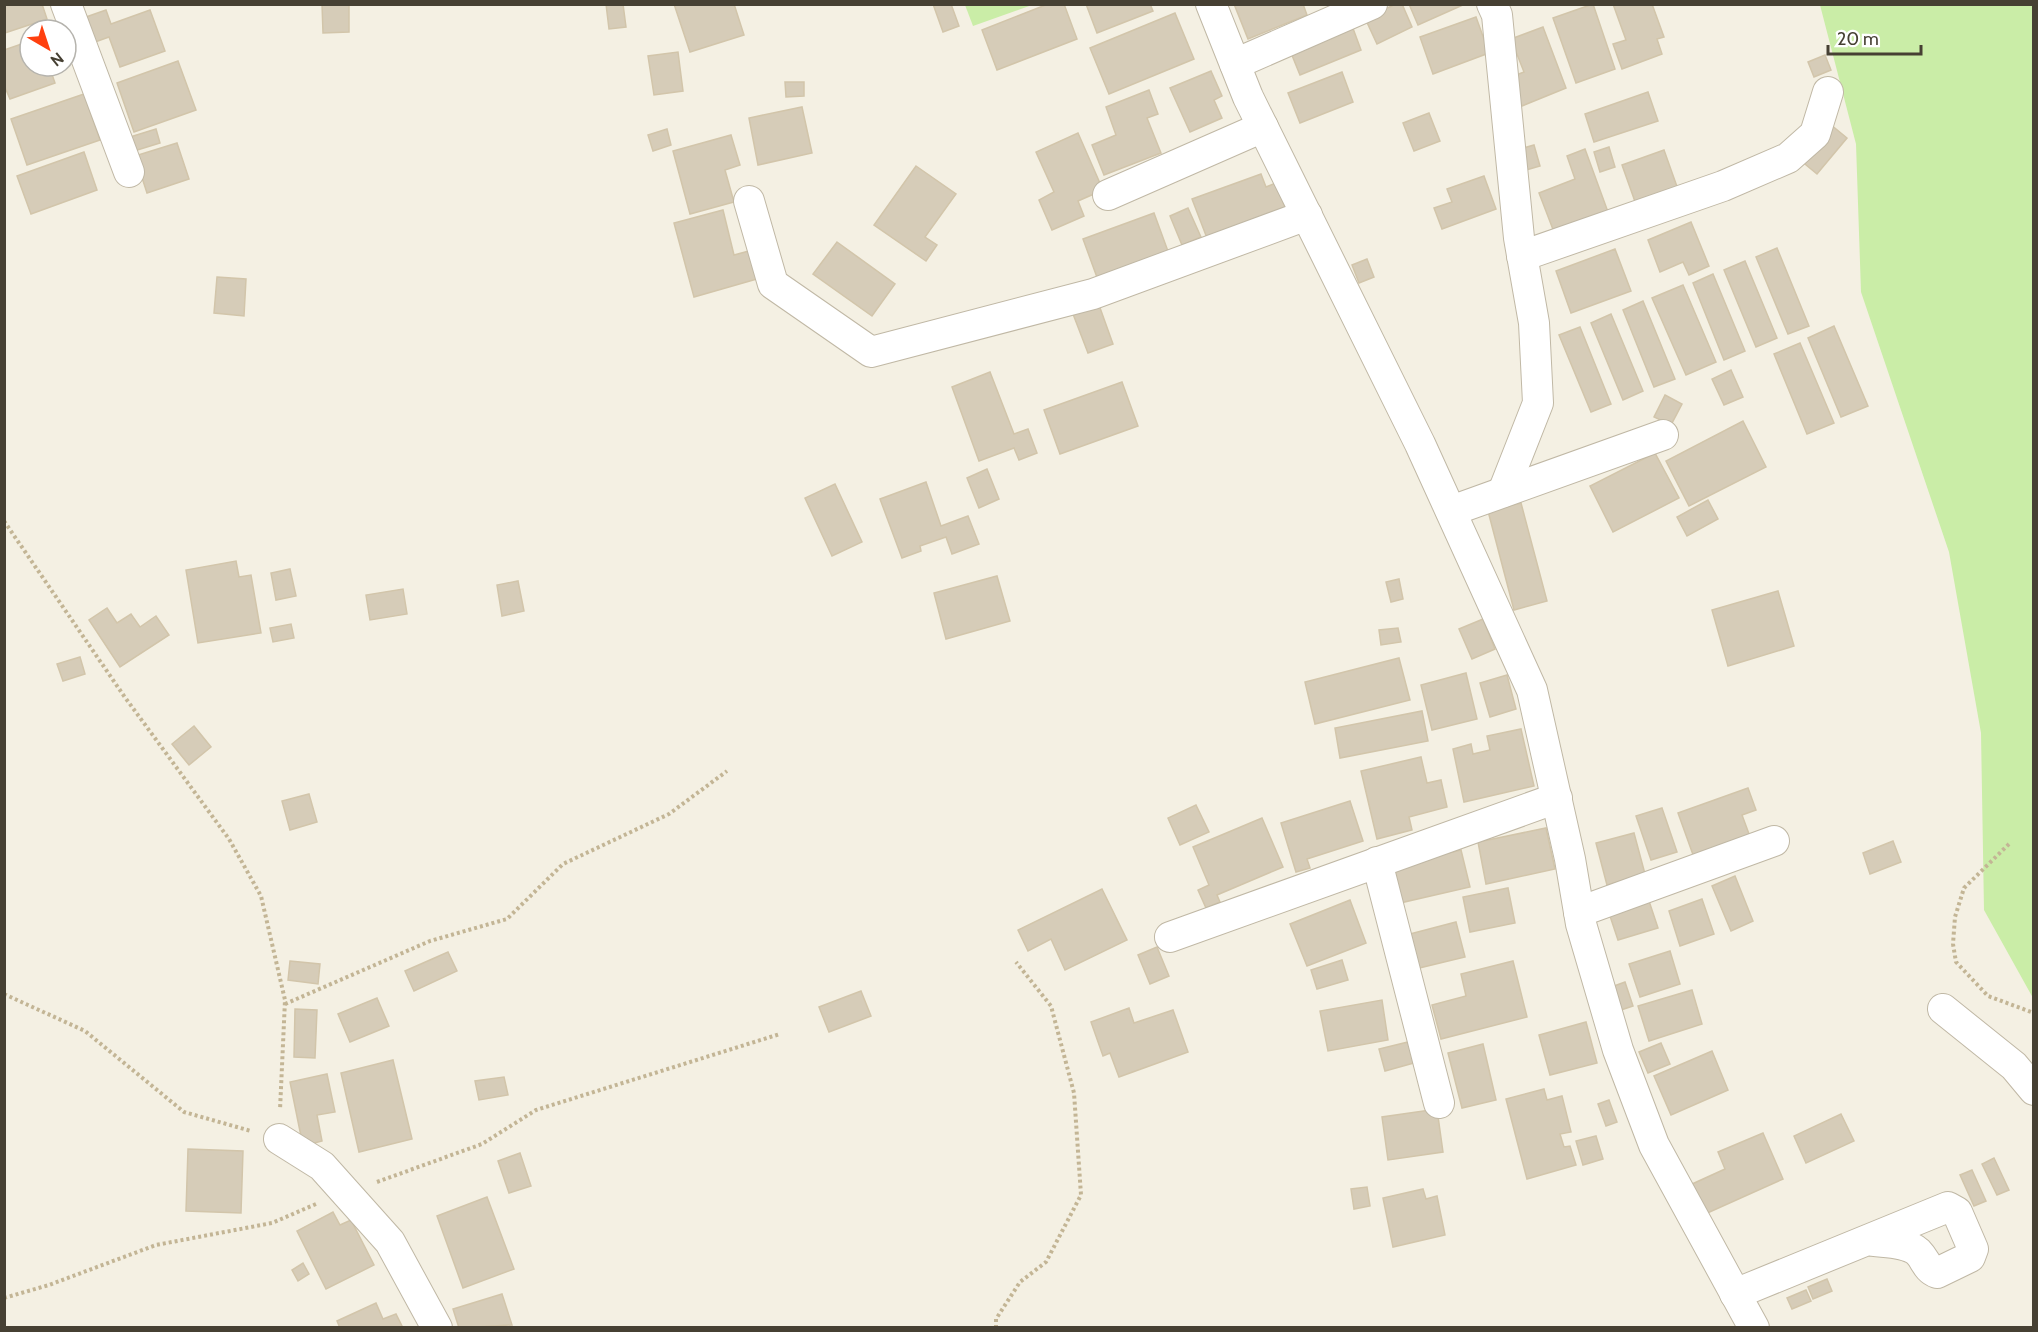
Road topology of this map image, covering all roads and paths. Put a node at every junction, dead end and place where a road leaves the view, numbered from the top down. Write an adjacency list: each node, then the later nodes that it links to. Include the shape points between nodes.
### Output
1 (66, 4): 8 (street)
2 (1211, 4): 5 (street)
3 (1372, 4): 5 (street)
4 (1492, 4): 12 (street, via 1497,15)
5 (1235, 64): 7 (street)
6 (1828, 92): 12 (street, via 1815,134 1788,158 1733,182)
7 (1263, 127): 9 (street); 11 (street)
8 (129, 172)
9 (1108, 195)
10 (749, 201): 11 (street, via 773,284 871,352 1093,294)
11 (1307, 214): 15 (street)
12 (1522, 256): 14 (street, via 1534,323 1538,403)
13 (1663, 435): 14 (street)
14 (1503, 492): 15 (street)
15 (1451, 511): 18 (street, via 1532,690)
16 (4, 521): 26 (path, via 124,696 229,839 261,896)
17 (727, 771): 26 (path, via 669,814 563,864 507,919 430,941)
18 (1557, 798): 21 (street); 22 (street)
19 (1774, 841): 22 (street)
20 (2009, 844): 28 (path, via 1964,888 1955,917 1953,944 1956,962 1988,996)
21 (1377, 862): 23 (street); 31 (street)
22 (1579, 912): 35 (street, via 1618,1050 1654,1145)
23 (1170, 937)
24 (1016, 962): 38 (path, via 1051,1006 1074,1093 1082,1195 1046,1262 1020,1282 996,1320)
25 (4, 994): 32 (path, via 85,1031 184,1112)
26 (285, 1004): 32 (path)
27 (1943, 1009): 30 (street, via 2014,1066)
28 (2034, 1013)
29 (780, 1034): 33 (path, via 536,1110 482,1144)
30 (2034, 1090)
31 (1439, 1103)
32 (279, 1138): 33 (street, via 321,1166)
33 (344, 1191): 36 (path, via 272,1223 156,1245); 37 (street, via 390,1242)
34 (1867, 1240): 35 (street)
35 (1735, 1294): 39 (street)
36 (4, 1298)
37 (437, 1328)
38 (996, 1328)
39 (1754, 1328)

